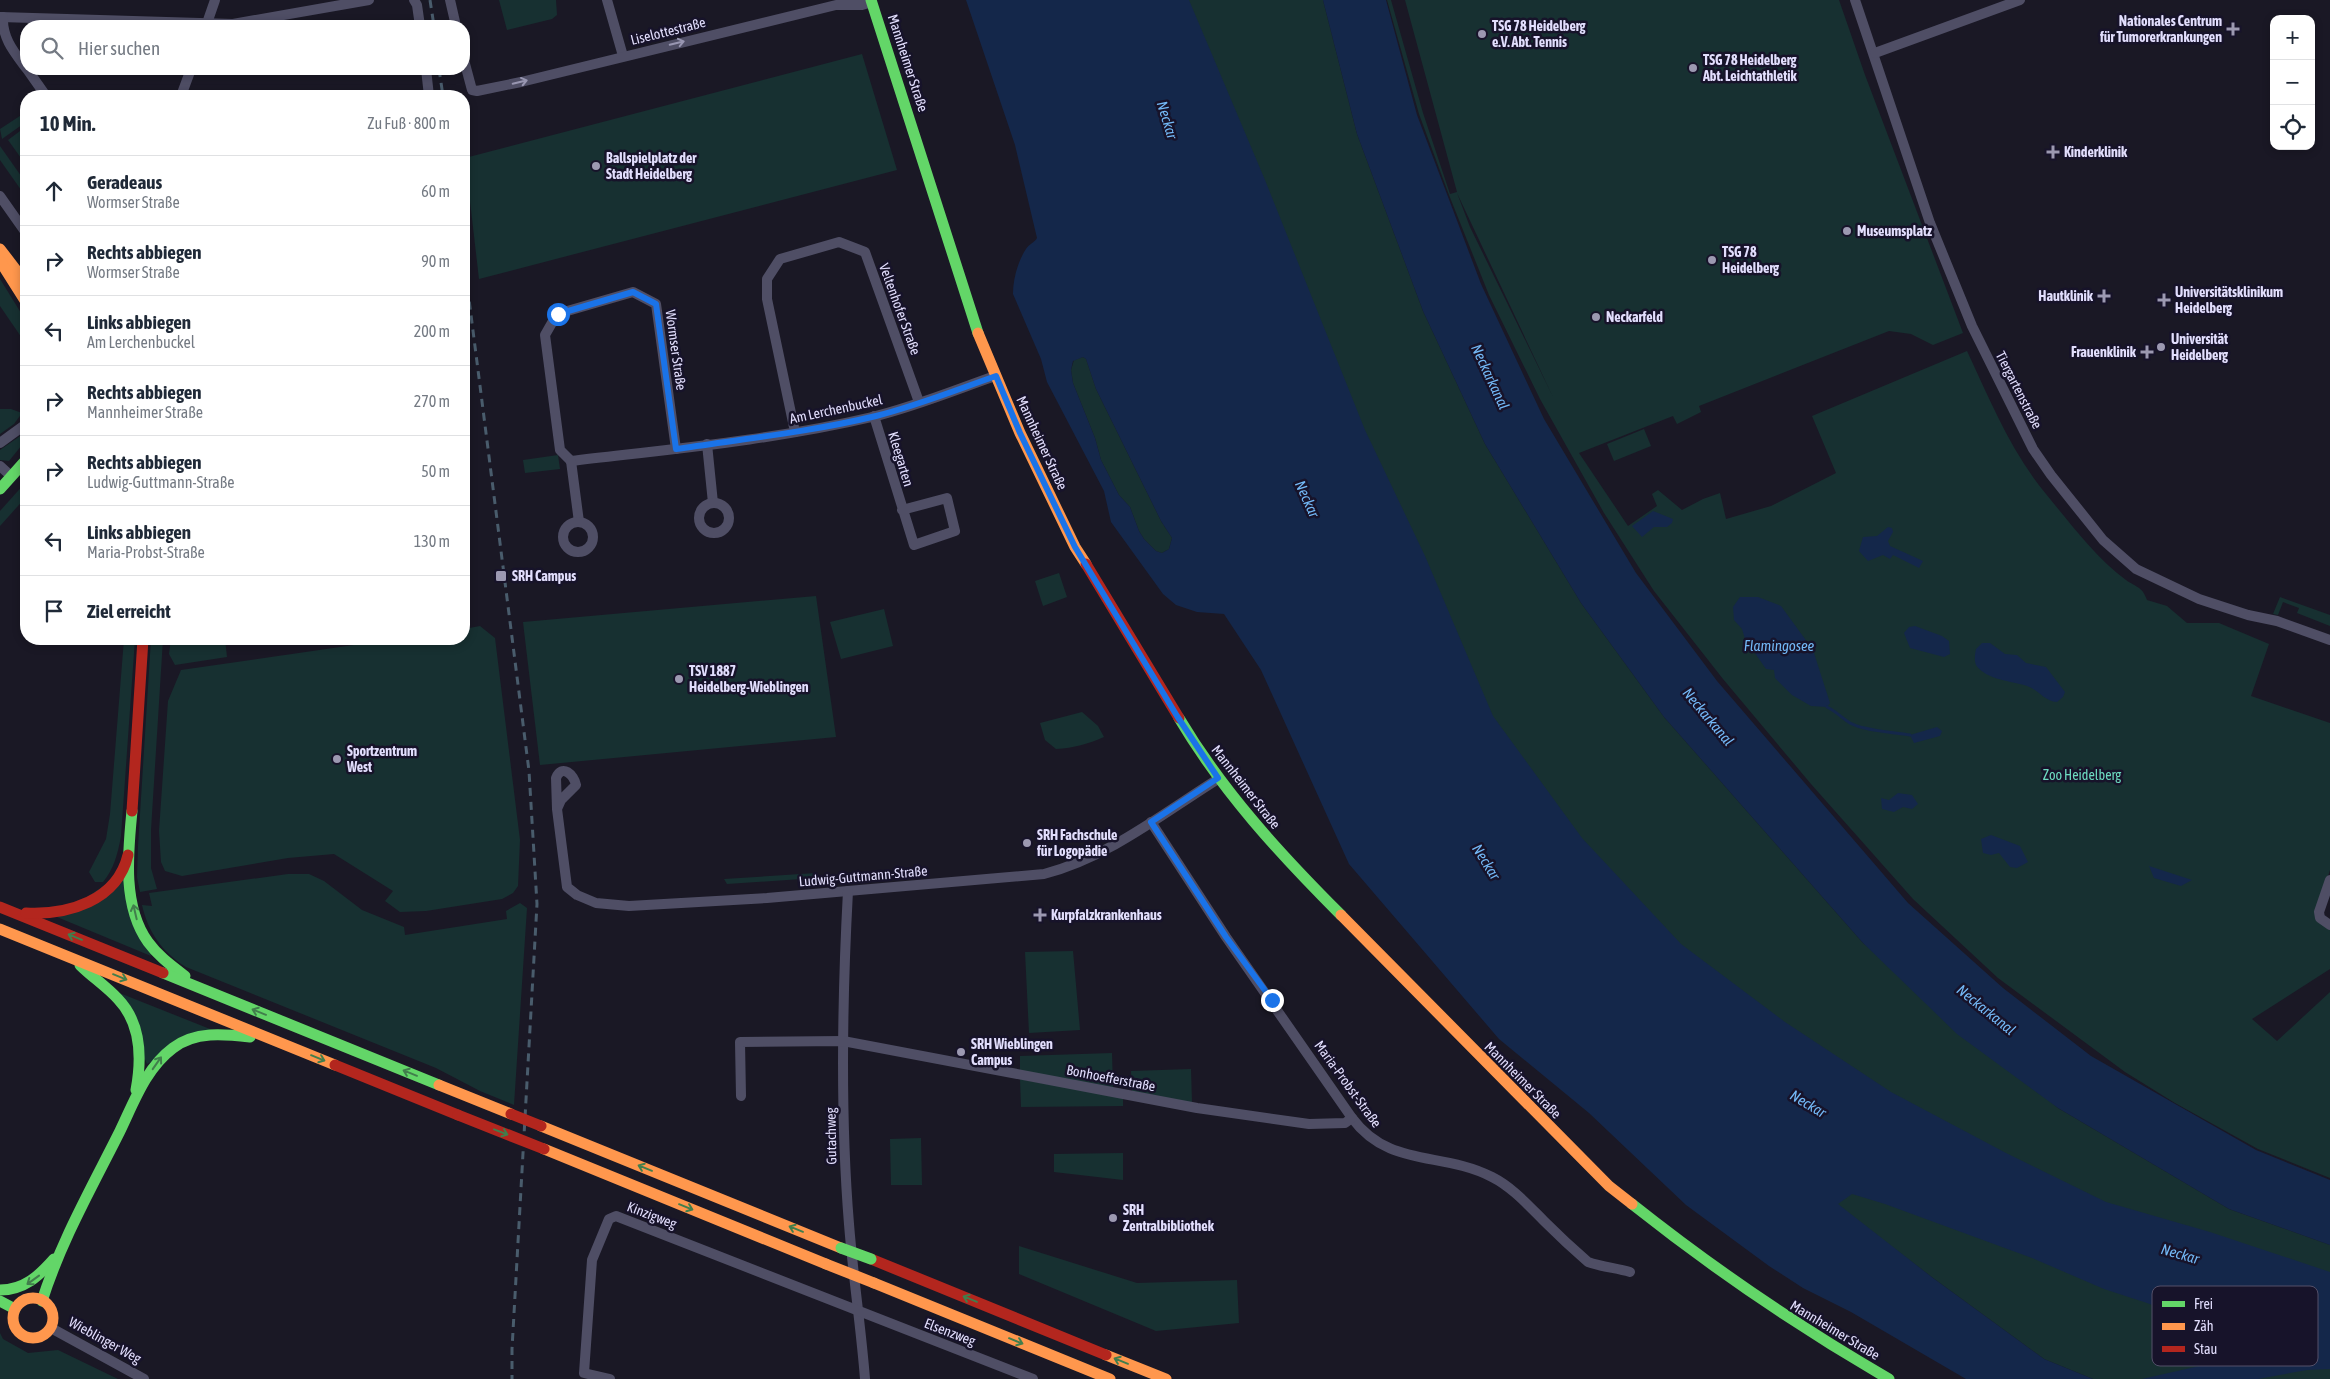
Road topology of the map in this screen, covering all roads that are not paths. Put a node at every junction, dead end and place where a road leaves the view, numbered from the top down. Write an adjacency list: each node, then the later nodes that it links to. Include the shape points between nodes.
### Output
1 (215, 0): 11 (street)
2 (369, 0): 12 (street)
3 (414, 0): 13 (street)
4 (450, 0): 14 (street)
5 (607, 0): 16 (street)
6 (1855, 0): 15 (street, Tiergartenstraße)
7 (2020, 0): 15 (street)
8 (871, 1): 16 (street, Liselottestraße, one-way to 8, via 836,4 862,5); 31 (main road, Mannheimer Straße, via 982,346)
9 (2, 17): 10 (street); 17 (street, via 9,44)
10 (89, 20)
11 (208, 20)
12 (255, 20)
13 (419, 20)
14 (455, 20)
15 (1875, 53): 47 (street, Tiergartenstraße, via 1930,223 1972,326 2033,448 2051,475 2103,540 2136,569 2200,599)
16 (623, 56): 21 (street, Liselottestraße, one-way to 16, via 472,90 521,82)
17 (20, 59)
18 (32, 75): 22 (street)
19 (189, 75): 23 (street)
20 (427, 75): 24 (street)
21 (468, 75)
22 (42, 90)
23 (183, 90)
24 (428, 90)
25 (0, 196): 26 (street)
26 (20, 224)
27 (0, 249): 29 (main road)
28 (0, 262): 30 (main road)
29 (20, 275)
30 (20, 293)
31 (996, 376): 32 (street, Am Lerchenbuckel); 49 (main road, Mannheimer Straße, via 1075,547 1142,660)
32 (919, 402): 33 (street, Am Lerchenbuckel); 35 (street, Veltenhofer Straße, via 865,252 838,242 780,259 766,279 767,299)
33 (874, 416): 35 (street, Am Lerchenbuckel); 45 (street, Kleegarten)
34 (20, 428): 36 (street)
35 (795, 432): 37 (street, Am Lerchenbuckel)
36 (0, 443)
37 (707, 444): 38 (street, Am Lerchenbuckel); 44 (street)
38 (676, 449): 39 (street, Am Lerchenbuckel); 39 (street, Wormser Straße, via 656,304 633,292 558,314 545,335 560,450)
39 (571, 460): 46 (street)
40 (0, 466): 42 (street)
41 (20, 466): 42 (main road)
42 (11, 476): 43 (main road)
43 (0, 489)
44 (713, 503)
45 (902, 510): 45 (street, Kleegarten, via 914,545 955,530 947,498)
46 (578, 522)
47 (2330, 640)
48 (143, 645): 52 (main road)
49 (1218, 778): 51 (street, Ludwig-Guttmann-Straße); 79 (main road, Mannheimer Straße, via 1283,857 1609,1186 1781,1315)
50 (557, 809): 54 (street, Ludwig-Guttmann-Straße, via 567,887 596,903 629,906)
51 (1151, 822): 54 (street, Ludwig-Guttmann-Straße, via 1089,859 1044,874); 64 (street, Maria-Probst-Straße, via 1226,937)
52 (130, 844): 55 (main road, via 116,880 91,903 75,910 39,914); 59 (main road, one-way to 52, via 170,965 146,938 136,915)
53 (2330, 880): 56 (street, via 2319,912 2320,918)
54 (848, 891): 61 (street, Gutachweg)
55 (2, 908): 59 (main road, one-way to 55)
56 (2330, 925)
57 (0, 929): 58 (main road)
58 (74, 958): 60 (main road, one-way to 60); 63 (main road, via 122,1003 135,1026 140,1072)
59 (201, 989): 78 (main road, one-way to 59, bridge)
60 (273, 1040): 63 (main road, one-way to 60, via 164,1055 196,1036 213,1033); 77 (main road, one-way to 77, bridge)
61 (843, 1041): 62 (street, Bonhoefferstraße, via 740,1042); 64 (street, Bonhoefferstraße, via 1197,1108 1309,1124 1345,1123); 71 (street, Gutachweg, via 844,1153)
62 (741, 1096)
63 (132, 1105): 65 (main road)
64 (1352, 1118): 66 (street, Maria-Probst-Straße, via 1369,1138 1384,1148 1454,1162 1493,1177 1509,1187 1588,1262 1602,1268)
65 (58, 1255): 67 (main road, one-way to 67, via 29,1283 19,1289); 69 (main road)
66 (1630, 1272)
67 (0, 1290)
68 (0, 1301): 70 (main road)
69 (42, 1301): 70 (main road, via 27,1299); 72 (main road, Wieblinger Weg, via 52,1312)
70 (15, 1309): 72 (main road, Wieblinger Weg, via 14,1324 24,1336 39,1338)
71 (857, 1310): 74 (street, Kinzigweg, via 621,1217 612,1217 592,1260 584,1373); 75 (street, Gutachweg); 76 (street, Elsenzweg)
72 (51, 1328): 73 (street, Wieblinger Weg)
73 (144, 1379)
74 (610, 1379)
75 (865, 1379)
76 (1033, 1379)
77 (1110, 1379)
78 (1166, 1379)
79 (1889, 1379)

